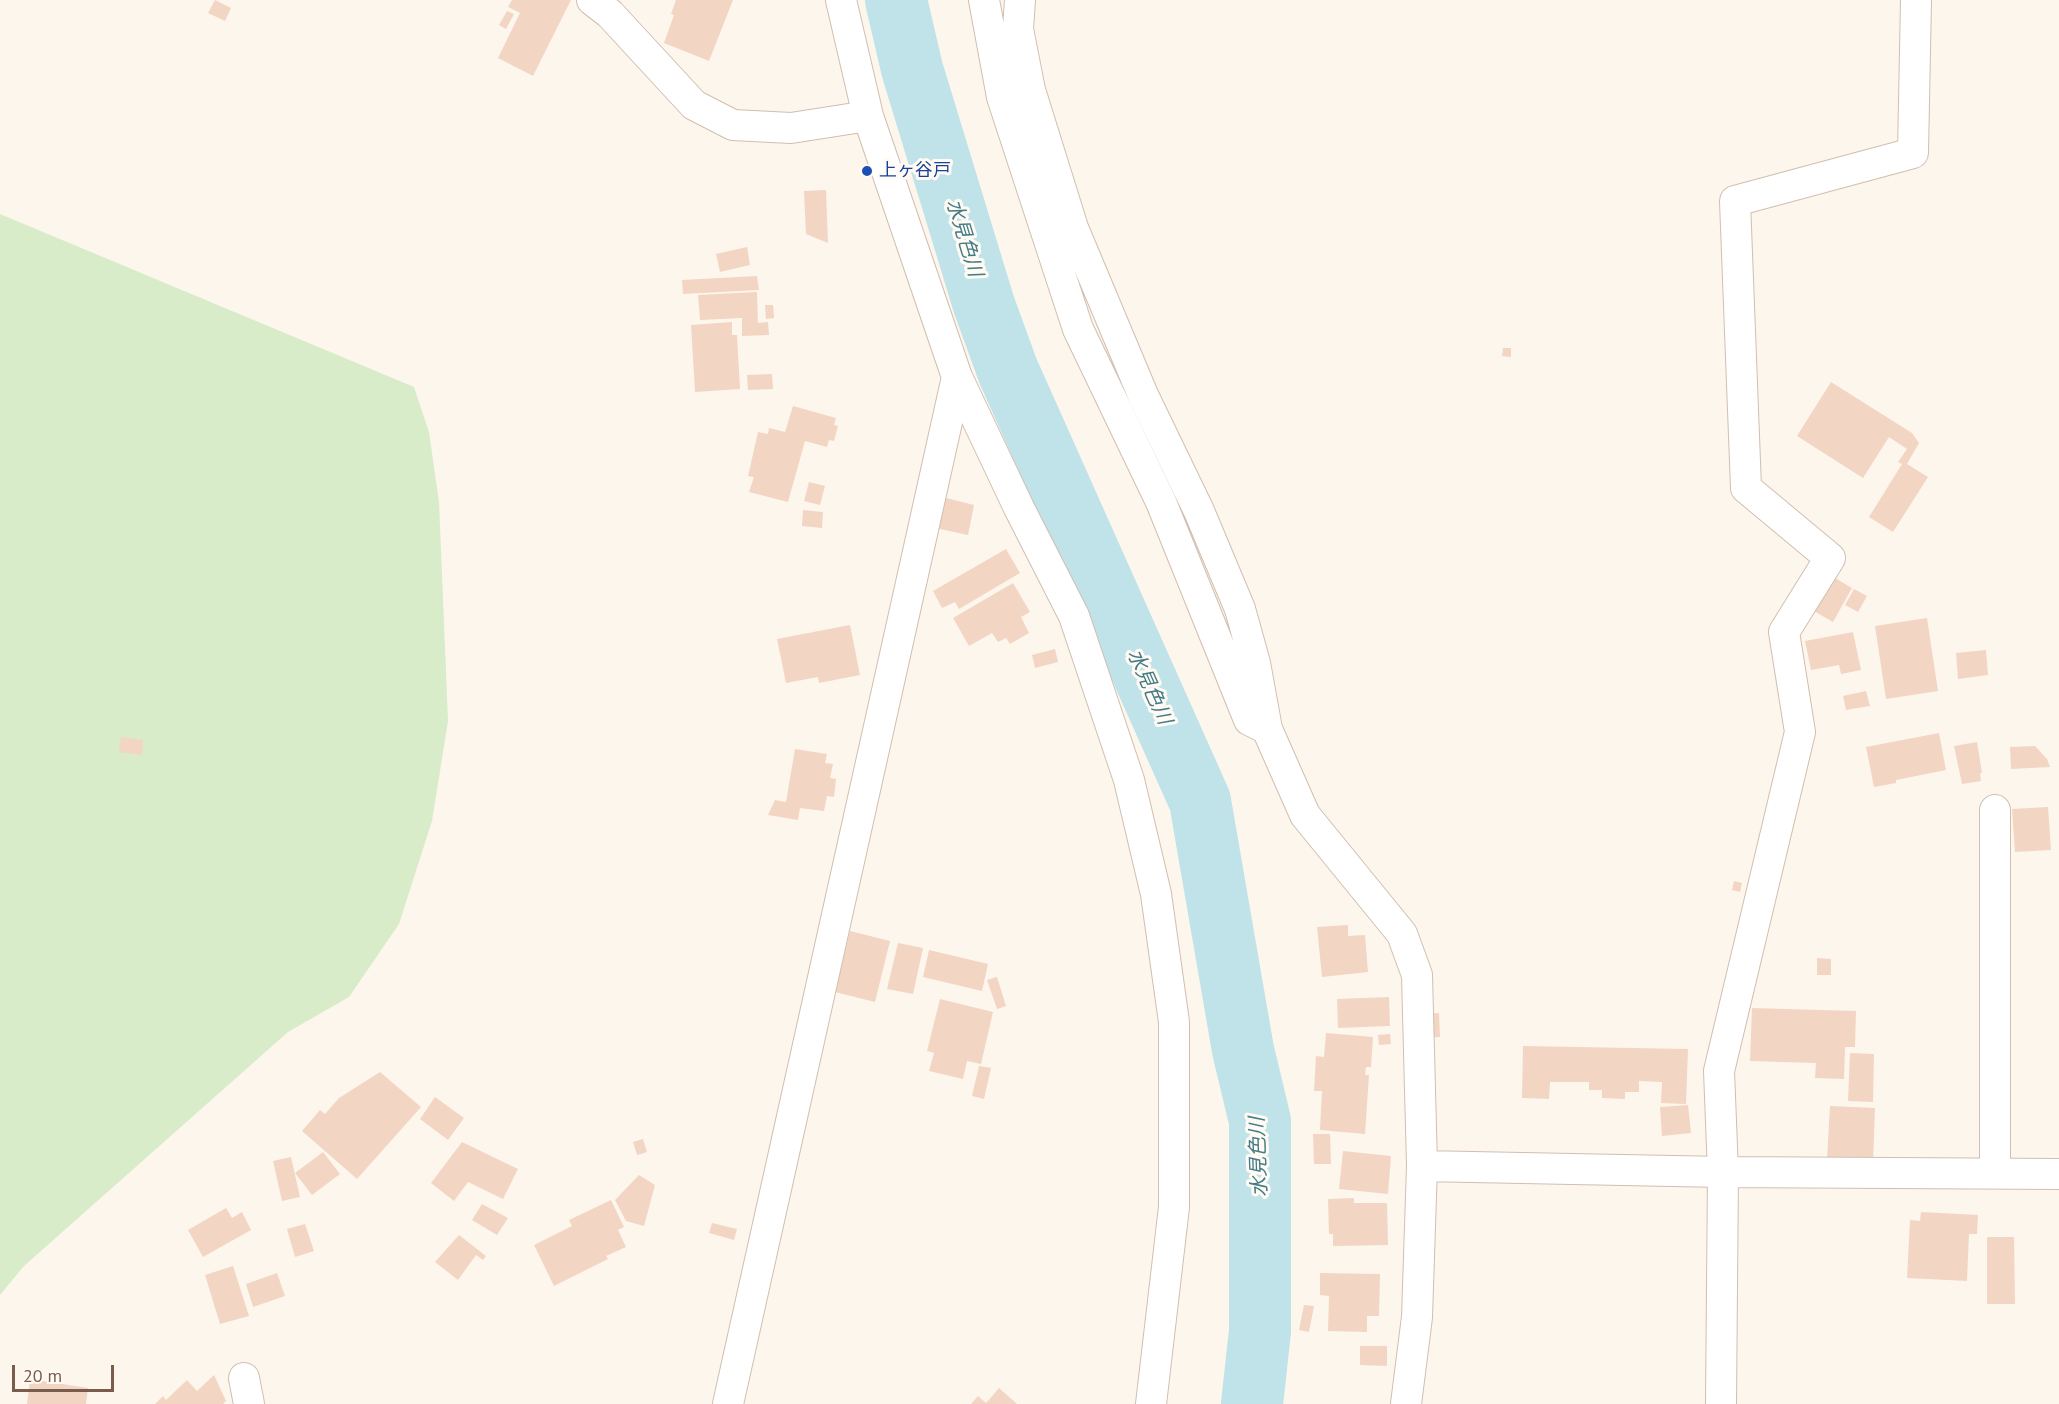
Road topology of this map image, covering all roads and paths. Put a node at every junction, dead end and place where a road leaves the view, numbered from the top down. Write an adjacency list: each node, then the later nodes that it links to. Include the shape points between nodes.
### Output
1 (592, 0): 6 (street, via 610,14 694,105 733,125 791,128)
2 (841, 0): 6 (street)
3 (984, 0): 8 (street, via 1002,97 1078,329 1161,502 1249,720)
4 (1020, 0): 8 (street, via 1018,29 1030,90 1072,228 1240,609)
5 (1916, 0): 11 (street, via 1913,153 1735,201 1746,488 1830,558 1784,632 1800,732 1719,1071)
6 (868, 116): 7 (street)
7 (957, 377): 14 (street); 15 (street, via 1074,616 1129,780 1156,894 1173,1022 1174,1207)
8 (1267, 729): 10 (street, via 1305,815 1402,934 1417,975)
9 (1995, 810): 12 (street)
10 (1422, 1166): 11 (street); 16 (street, via 1417,1317)
11 (1723, 1172): 12 (street); 17 (street)
12 (1995, 1173): 13 (street)
13 (2059, 1174)
14 (728, 1404)
15 (1151, 1404)
16 (1406, 1404)
17 (1721, 1404)

